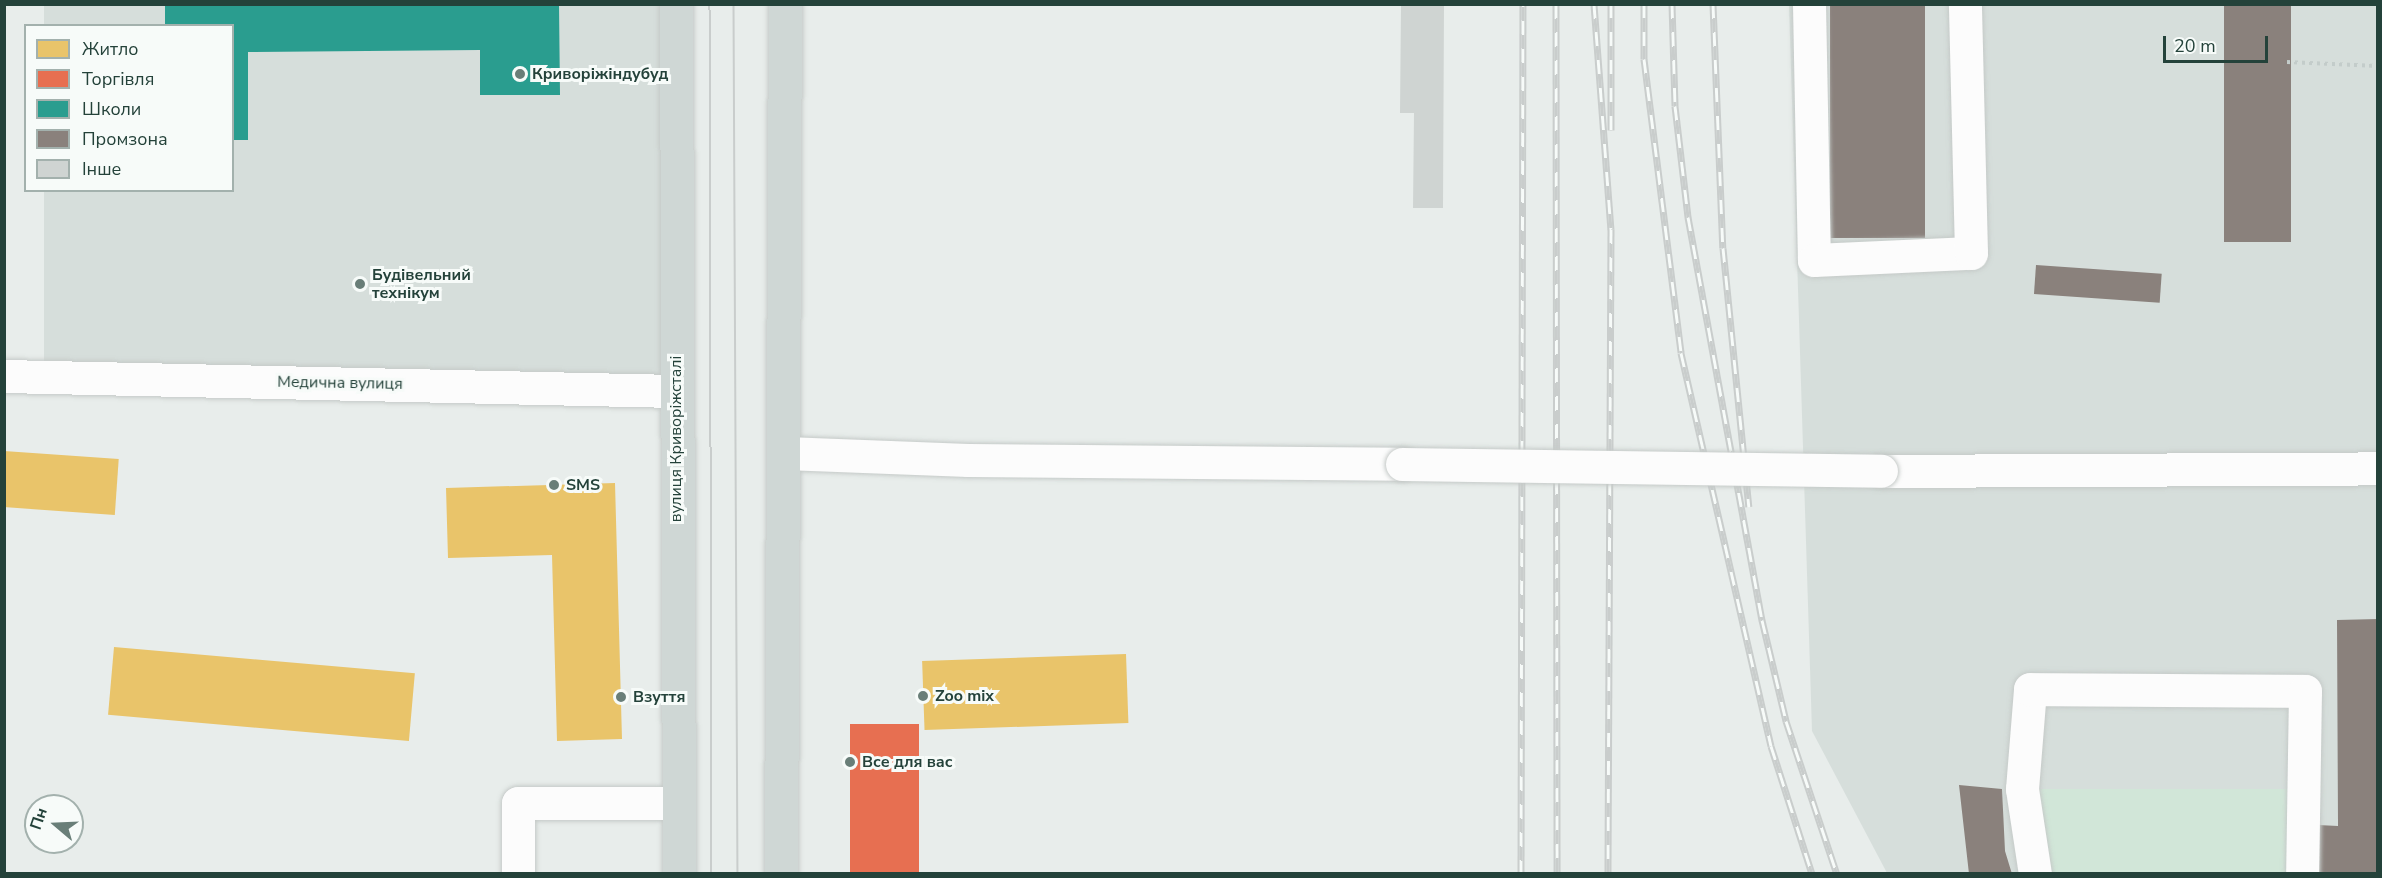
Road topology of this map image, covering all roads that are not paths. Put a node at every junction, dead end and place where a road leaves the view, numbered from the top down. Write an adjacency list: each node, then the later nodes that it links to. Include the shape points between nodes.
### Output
1 (676, 4): 6 (main road, вулиця Криворіжсталі)
2 (785, 4): 7 (main road)
3 (1809, 4): 4 (street, via 1814,260 1971,253)
4 (1965, 4)
5 (4, 376): 6 (street, Медична вулиця)
6 (675, 390): 9 (main road, вулиця Криворіжсталі)
7 (785, 453): 8 (street, bridge, via 968,460 1881,471); 12 (main road)
8 (2378, 468)
9 (679, 803): 10 (street, via 518,803); 11 (main road, вулиця Криворіжсталі)
10 (518, 873)
11 (679, 873)
12 (781, 873)
13 (2035, 873): 14 (street, via 2022,789 2030,689 2305,691)
14 (2302, 873)

